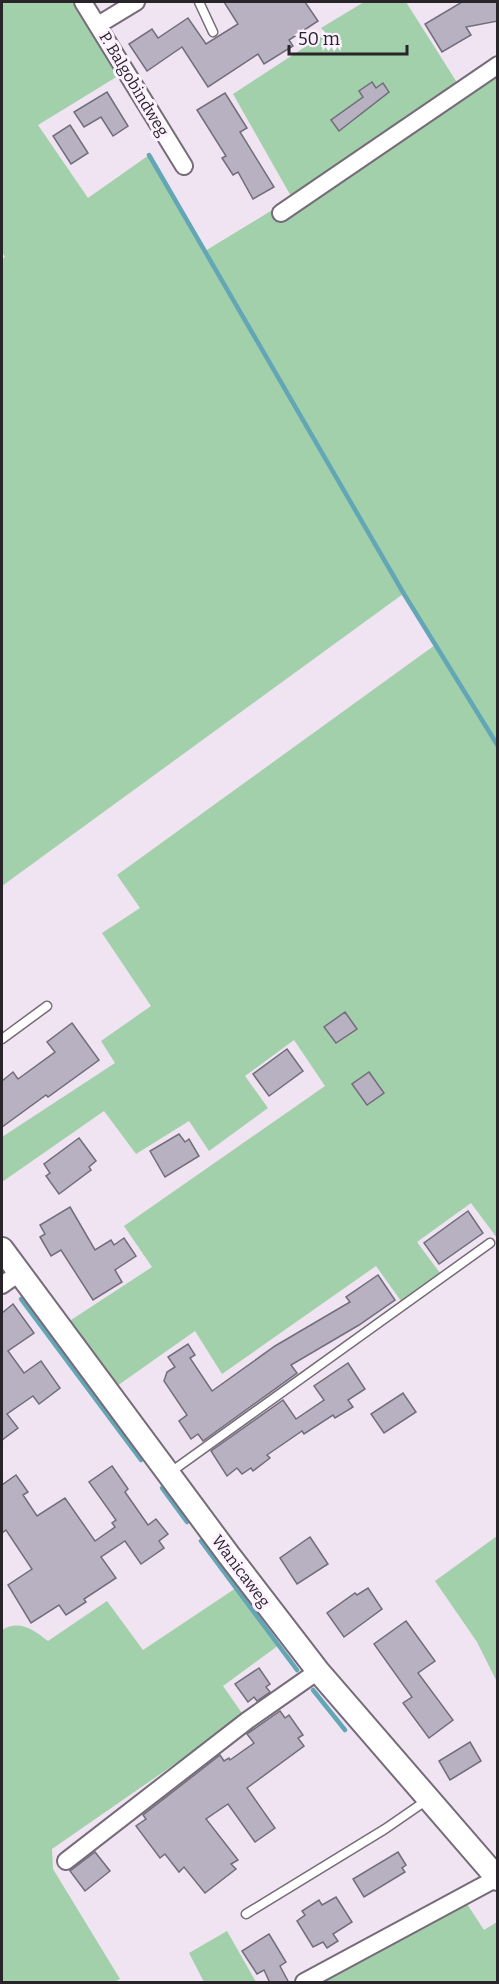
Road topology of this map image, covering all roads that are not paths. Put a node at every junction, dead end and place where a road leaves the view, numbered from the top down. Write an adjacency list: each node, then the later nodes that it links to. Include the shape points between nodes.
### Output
1 (83, 2): 4 (street, P. Balgobindweg)
2 (136, 2): 4 (street)
3 (199, 2): 5 (lane)
4 (98, 25): 7 (street, P. Balgobindweg)
5 (213, 32)
6 (498, 65): 8 (street)
7 (184, 166)
8 (281, 213)
9 (47, 1006): 10 (lane)
10 (2, 1039)
11 (490, 1243): 14 (lane)
12 (2, 1249): 13 (street, Wanicaweg)
13 (10, 1279): 14 (street, Wanicaweg)
14 (168, 1474): 15 (street, Wanicaweg)
15 (318, 1671): 16 (street, Wanicaweg); 17 (street, via 248,1720)
16 (428, 1800): 18 (street, Wanicaweg); 19 (lane)
17 (66, 1861)
18 (497, 1878): 20 (street)
19 (246, 1914)
20 (304, 1983)

